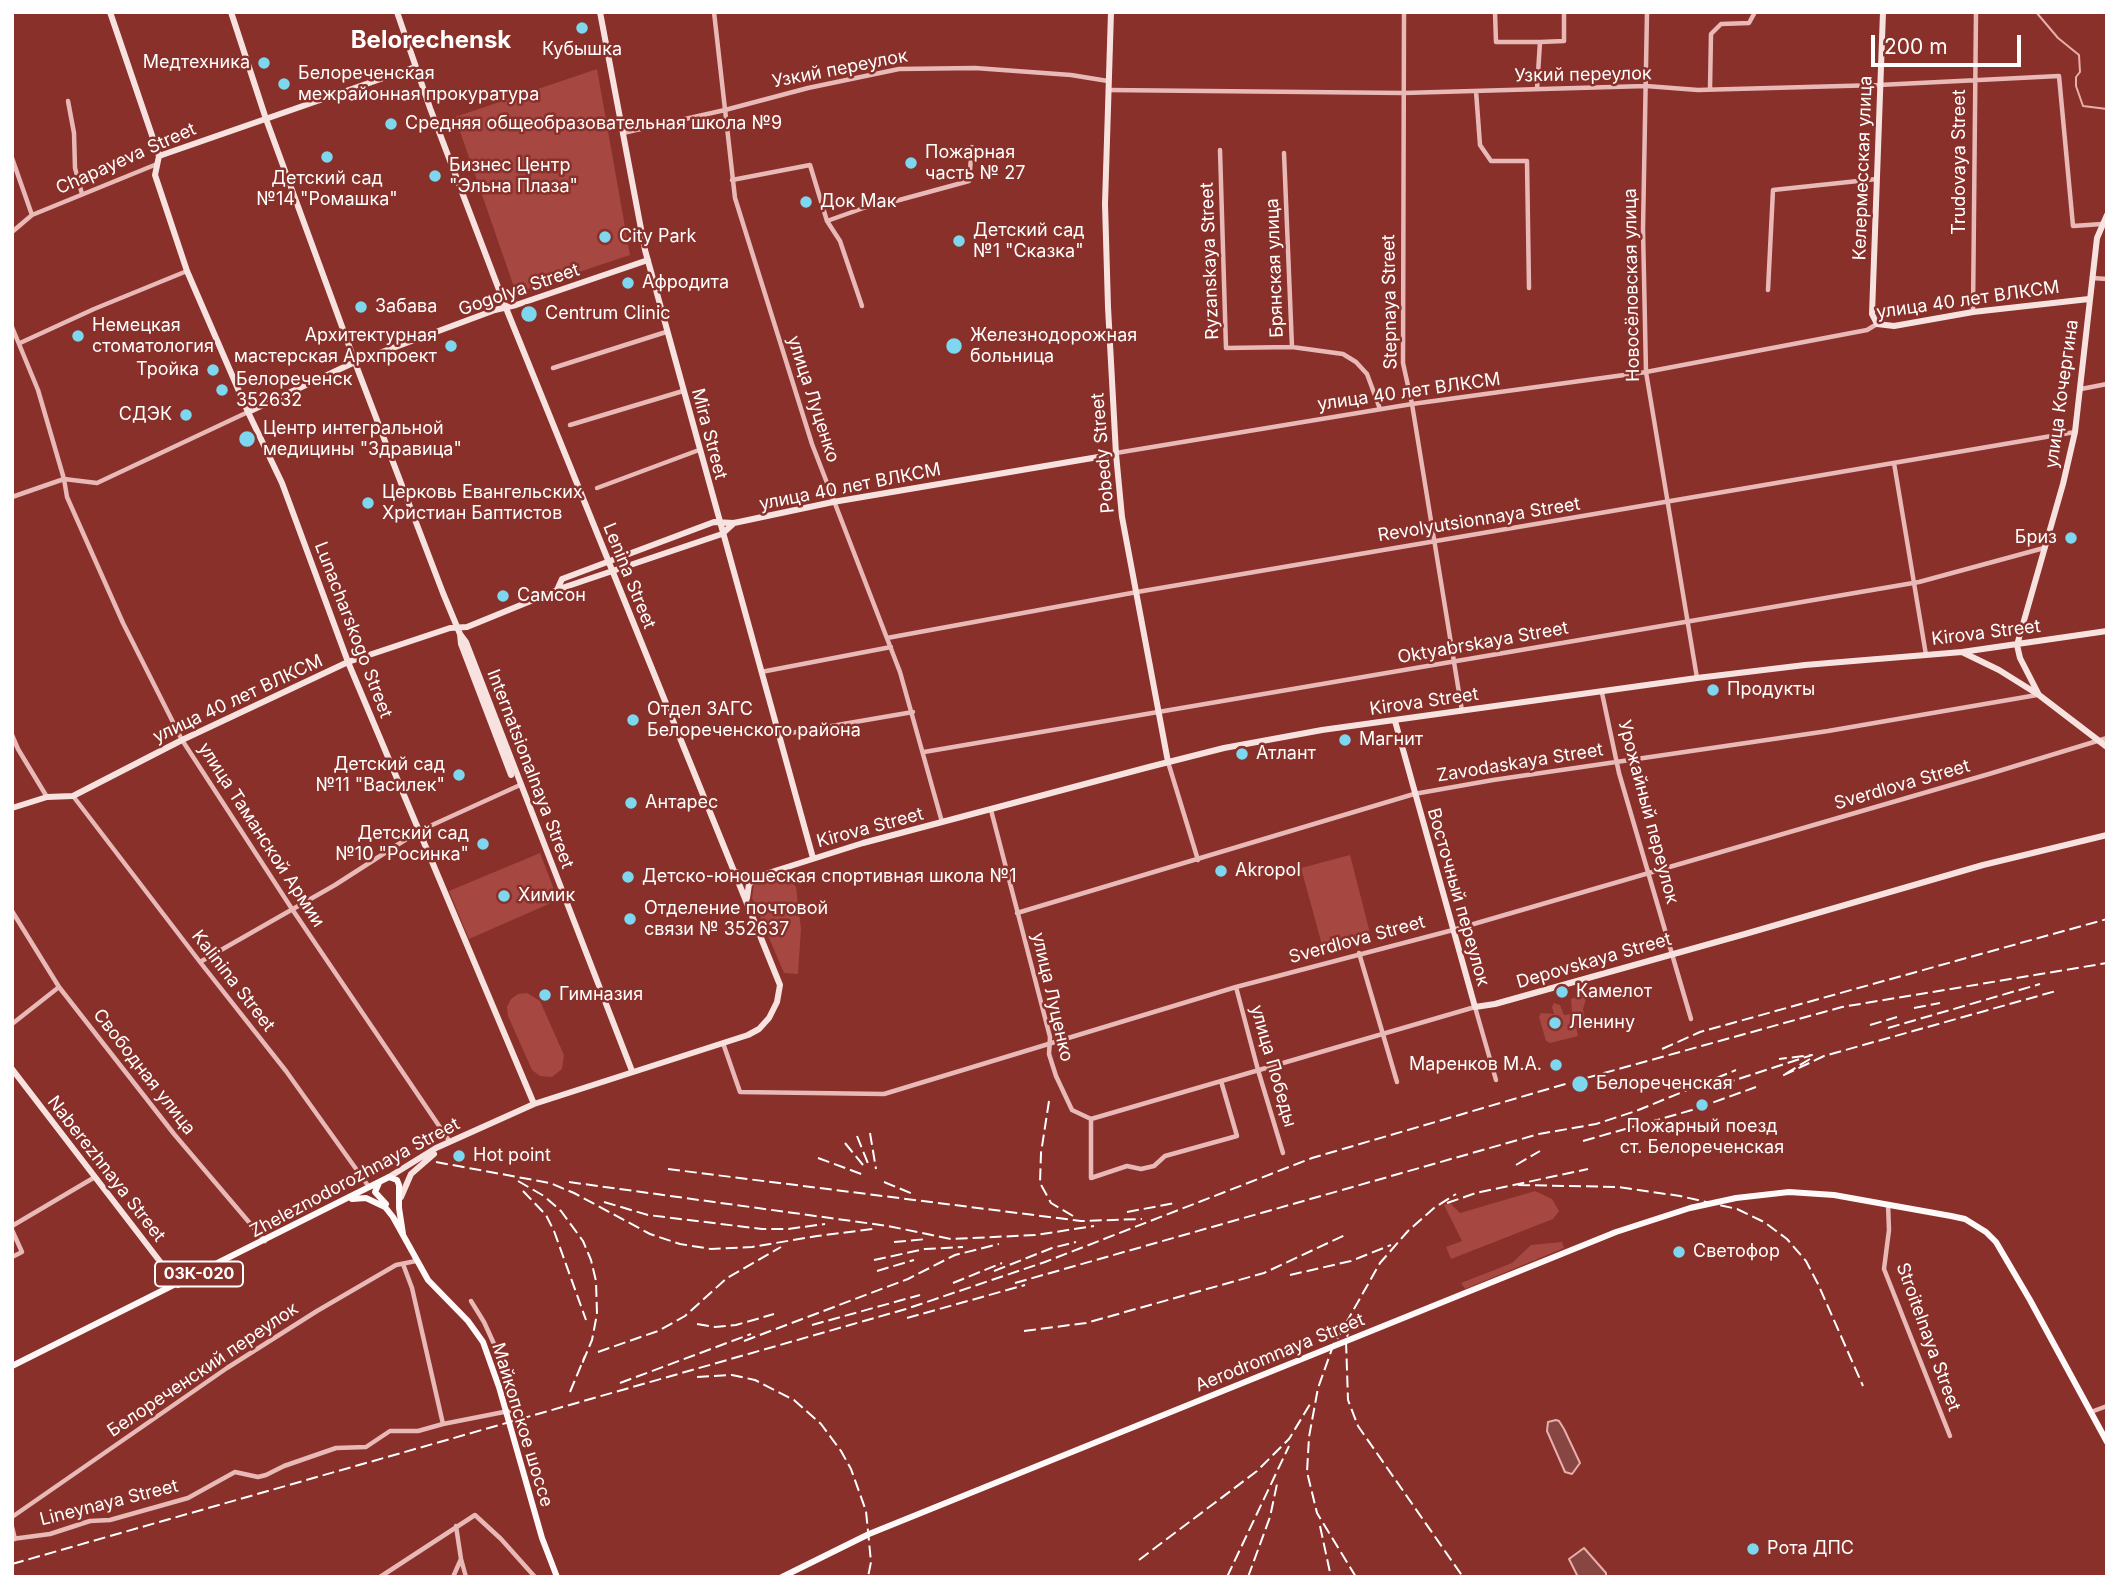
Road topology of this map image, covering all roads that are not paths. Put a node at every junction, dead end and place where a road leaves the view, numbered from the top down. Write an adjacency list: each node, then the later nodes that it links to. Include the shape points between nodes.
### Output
1 (110, 12): 32 (street)
2 (231, 12): 27 (street, Internatsionalnaya Street)
3 (397, 12): 15 (street, Lenina Street)
4 (600, 12): 28 (street, Mira Street)
5 (715, 12): 26 (street, улица Луценко)
6 (1111, 12): 17 (street, Pobedy Street)
7 (1404, 12): 24 (street, Stepnaya Street)
8 (1495, 12): 14 (street, via 1496,42)
9 (1564, 12): 14 (street, via 1564,41)
10 (1647, 12): 19 (street, Новосёловская улица)
11 (1755, 12): 21 (street, via 1749,23 1721,24 1711,34)
12 (1883, 12): 18 (street, Келермесская улица)
13 (1976, 12): 16 (street, Trudovaya Street)
14 (1540, 43): 20 (street)
15 (415, 67): 27 (street, Chapayeva Street); 51 (street, Lenina Street)
16 (1975, 79): 18 (street, Узкий переулок); 41 (street, Узкий переулок, via 2059,76 2073,226); 52 (street, Trudovaya Street)
17 (1108, 81): 22 (street, Pobedy Street); 26 (street, Узкий переулок, via 975,68 899,69)
18 (1879, 85): 21 (street, Узкий переулок); 35 (street, Келермесская улица)
19 (1646, 86): 20 (street, Узкий переулок); 21 (street, Узкий переулок); 60 (street, Новосёловская улица)
20 (1537, 89): 23 (street, Узкий переулок)
21 (1710, 89)
22 (1108, 90): 24 (street, Узкий переулок); 70 (street, Pobedy Street, via 1106,247)
23 (1476, 91): 24 (street, Узкий переулок); 47 (street, via 1480,145 1491,161 1527,161)
24 (1404, 93): 64 (street, Stepnaya Street, via 1402,346)
25 (68, 102): 37 (street)
26 (725, 110): 28 (street, Узкий переулок); 36 (street, улица Луценко)
27 (266, 119): 32 (street, Chapayeva Street); 58 (street, Internatsionalnaya Street)
28 (622, 133): 43 (street, Mira Street)
29 (972, 147): 40 (street, via 969,181 886,200)
30 (1220, 150): 57 (street, Ryzanskaya Street, via 1226,348)
31 (1284, 153): 57 (street, Брянская улица)
32 (159, 156): 34 (street, Chapayeva Street)
33 (12, 158): 38 (street)
34 (157, 164): 37 (street, Chapayeva Street); 44 (street, Lunacharskogo Street, via 155,175)
35 (1877, 179): 48 (street, via 1773,190); 53 (street, Келермесская улица, via 1872,314)
36 (732, 180): 40 (street, via 810,165); 75 (street, улица Луценко, via 780,346)
37 (82, 194): 38 (street, Chapayeva Street)
38 (32, 215): 42 (street, Chapayeva Street)
39 (2107, 215): 41 (street, улица Кочергина)
40 (827, 221): 50 (street, via 840,241)
41 (2102, 223): 45 (street, улица Кочергина)
42 (12, 232)
43 (648, 260): 51 (street, Gogolya Street); 55 (street, Mira Street)
44 (187, 271): 56 (street); 66 (street, Lunacharskogo Street)
45 (2092, 278): 46 (street); 49 (street, улица Кочергина)
46 (2107, 279)
47 (1529, 288)
48 (1768, 290)
49 (2089, 299): 52 (street, улица 40 лет ВЛКСМ); 62 (street, улица Кочергина)
50 (862, 306)
51 (506, 308): 58 (street, Gogolya Street); 82 (street, Lenina Street)
52 (1973, 312): 53 (street, улица 40 лет ВЛКСМ, via 1894,326)
53 (1877, 324): 60 (street, улица 40 лет ВЛКСМ, via 1867,330)
54 (12, 327): 56 (street, улица Таманской Армии)
55 (666, 332): 59 (street); 63 (street, Mira Street)
56 (20, 343): 72 (street, улица Таманской Армии)
57 (1292, 347): 65 (street, Брянская улица, via 1343,354 1356,362 1367,374)
58 (355, 362): 66 (street, Gogolya Street); 88 (street, Internatsionalnaya Street)
59 (553, 368)
60 (1646, 372): 64 (street, улица 40 лет ВЛКСМ); 76 (street, Новосёловская улица)
61 (2107, 384): 62 (street)
62 (2081, 389): 68 (street, улица Кочергина)
63 (683, 391): 67 (street); 69 (street, Mira Street)
64 (1412, 404): 65 (street, улица 40 лет ВЛКСМ); 80 (street, Stepnaya Street)
65 (1380, 410): 70 (street, улица 40 лет ВЛКСМ)
66 (248, 412): 72 (street, Gogolya Street, via 97,483); 95 (street, Lunacharskogo Street, via 282,483)
67 (570, 425)
68 (2075, 432): 71 (street, Revolyutsionnaya Street); 81 (street, улица Кочергина)
69 (699, 450): 73 (street); 77 (street, Mira Street)
70 (1116, 453): 75 (street, улица 40 лет ВЛКСМ); 86 (street, Pobedy Street, via 1122,517)
71 (1894, 463): 76 (street, Revolyutsionnaya Street); 84 (street)
72 (64, 479): 74 (street, Gogolya Street); 108 (street, улица Таманской Армии, via 66,497)
73 (597, 488)
74 (12, 497)
75 (833, 502): 78 (street, улица 40 лет ВЛКСМ); 90 (street, улица Луценко)
76 (1666, 503): 80 (street, Revolyutsionnaya Street); 87 (street, Новосёловская улица)
77 (719, 522): 78 (street, улица 40 лет ВЛКСМ); 79 (street, Mira Street); 82 (street, улица 40 лет ВЛКСМ)
78 (734, 523): 79 (street, улица 40 лет ВЛКСМ)
79 (722, 534): 83 (street, улица 40 лет ВЛКСМ); 97 (street, Mira Street)
80 (1434, 541): 86 (street, Revolyutsionnaya Street); 96 (street, Stepnaya Street)
81 (2044, 548): 84 (street, Oktyabrskaya Street); 91 (street, улица Кочергина)
82 (607, 561): 83 (street, Lenina Street); 85 (street, улица 40 лет ВЛКСМ, via 562,579)
83 (612, 572): 85 (street, улица 40 лет ВЛКСМ); 124 (street, Lenina Street)
84 (1914, 583): 87 (street, Oktyabrskaya Street); 94 (street)
85 (557, 590): 88 (street, улица 40 лет ВЛКСМ, via 467,627)
86 (1137, 592): 90 (street, Revolyutsionnaya Street); 103 (street, Pobedy Street)
87 (1687, 621): 96 (street, Oktyabrskaya Street); 98 (street, Новосёловская улица)
88 (457, 626): 95 (street, улица 40 лет ВЛКСМ); 113 (street, Internatsionalnaya Street)
89 (2107, 631): 91 (street, Kirova Street)
90 (887, 638): 92 (street, улица Луценко)
91 (2017, 645): 93 (street, Kirova Street); 100 (street)
92 (891, 647): 97 (street); 101 (street, улица Луценко)
93 (1962, 652): 94 (street, Kirova Street); 100 (street)
94 (1926, 655): 98 (street, Kirova Street)
95 (348, 662): 108 (street, улица 40 лет ВЛКСМ); 120 (street, Lunacharskogo Street)
96 (1455, 663): 102 (street, Stepnaya Street); 103 (street, Oktyabrskaya Street)
97 (760, 672): 106 (street, Mira Street)
98 (1697, 678): 99 (street, Kirova Street)
99 (1602, 693): 102 (street, Kirova Street); 112 (street, Урожайный переулок)
100 (2039, 695): 107 (street); 112 (street, Zavodaskaya Street)
101 (913, 712): 106 (street); 110 (street, улица Луценко)
102 (1462, 712): 104 (street, Kirova Street)
103 (1159, 713): 110 (street, Oktyabrskaya Street); 111 (street, Pobedy Street)
104 (1395, 720): 111 (street, Kirova Street, via 1224,748); 114 (street, Восточный переулок)
105 (12, 735): 116 (street)
106 (778, 736): 122 (street, Mira Street)
107 (2103, 739): 109 (street); 125 (street, Sverdlova Street)
108 (182, 740): 115 (street, улица 40 лет ВЛКСМ); 128 (street, улица Таманской Армии)
109 (2107, 747)
110 (924, 752): 119 (street, улица Луценко)
111 (1168, 762): 118 (street, Kirova Street); 123 (street)
112 (1617, 762): 114 (street, Zavodaskaya Street); 125 (street, Урожайный переулок)
113 (518, 786): 120 (street); 145 (street, Internatsionalnaya Street)
114 (1414, 794): 123 (street, Zavodaskaya Street); 131 (street, Восточный переулок)
115 (73, 796): 116 (street, улица 40 лет ВЛКСМ); 134 (street, Kalinina Street)
116 (47, 797): 117 (street, улица 40 лет ВЛКСМ)
117 (12, 808)
118 (991, 810): 119 (street, Kirova Street); 130 (street, улица Луценко)
119 (942, 823): 122 (street, Kirova Street)
120 (419, 831): 128 (street); 149 (street, Lunacharskogo Street)
121 (2107, 835): 132 (street, Depovskaya Street, via 1983,864)
122 (813, 858): 126 (street, Kirova Street)
123 (1198, 860): 130 (street, Zavodaskaya Street)
124 (733, 870): 126 (street, via 748,878); 127 (street, Lenina Street)
125 (1649, 873): 131 (street, Sverdlova Street); 132 (street, Урожайный переулок)
126 (759, 876): 127 (street, via 749,884)
127 (747, 903): 141 (street, Lenina Street, via 777,976 779,994 760,1029)
128 (292, 909): 134 (street); 151 (street, улица Таманской Армии)
129 (12, 911): 135 (street, Свободная улица)
130 (1017, 913): 142 (street, улица Луценко)
131 (1452, 930): 133 (street, Sverdlova Street); 137 (street, Восточный переулок)
132 (1672, 952): 137 (street, Depovskaya Street); 138 (street, Урожайный переулок)
133 (1359, 953): 136 (street, Sverdlova Street); 140 (street)
134 (200, 962): 155 (street, Kalinina Street)
135 (59, 987): 139 (street); 162 (street, Свободная улица)
136 (1236, 987): 142 (street, Sverdlova Street); 144 (street, улица Победы)
137 (1475, 1007): 140 (street, Depovskaya Street); 146 (street, Восточный переулок)
138 (1691, 1019)
139 (12, 1024)
140 (1383, 1036): 144 (street, Depovskaya Street); 148 (street)
141 (723, 1043): 142 (street, Sverdlova Street, via 740,1092 884,1094); 145 (street, Zheleznodorozhnaya Street)
142 (1050, 1044): 150 (street, улица Луценко, via 1056,1076 1072,1110)
143 (12, 1069): 153 (street, Naberezhnaya Street)
144 (1258, 1070): 147 (street, Depovskaya Street); 152 (street, улица Победы)
145 (631, 1072): 149 (street, Zheleznodorozhnaya Street)
146 (1496, 1080)
147 (1221, 1081): 150 (street, Depovskaya Street); 150 (street, via 1237,1136 1165,1156 1154,1166 1127,1166 1091,1178)
148 (1397, 1082)
149 (534, 1104): 151 (street, Zheleznodorozhnaya Street)
150 (1091, 1119)
151 (450, 1143): 154 (street, Zheleznodorozhnaya Street); 157 (street, via 411,1174)
152 (1283, 1153)
153 (95, 1177): 160 (street); 166 (street, Naberezhnaya Street)
154 (386, 1178): 155 (main road, Zheleznodorozhnaya Street / 03К-020); 157 (main road, via 397,1180); 159 (main road, Майкопское шоссе, via 375,1192)
155 (369, 1187): 156 (main road, Zheleznodorozhnaya Street / 03К-020)
156 (341, 1202): 159 (main road, via 366,1198 383,1205); 162 (main road, Zheleznodorozhnaya Street / 03К-020)
157 (399, 1202): 161 (main road)
158 (1888, 1205): 170 (main road, Aerodromnaya Street, via 1965,1219 1996,1242); 172 (street, Stroitelnaya Street, via 1884,1269); 184 (main road, Aerodromnaya Street, via 1799,1191 1689,1208 1616,1233 892,1525)
159 (393, 1217): 161 (main road, Майкопское шоссе)
160 (12, 1228): 163 (street, via 22,1252)
161 (402, 1234): 164 (main road, Майкопское шоссе)
162 (265, 1241): 166 (main road, Zheleznodorozhnaya Street / 03К-020)
163 (12, 1257)
164 (416, 1261): 165 (street, Белореченский переулок); 183 (main road, Майкопское шоссе, via 476,1331 488,1355)
165 (403, 1264): 171 (street); 174 (street, Белореченский переулок, via 238,1361)
166 (178, 1285): 168 (main road, Zheleznodorozhnaya Street / 03К-020)
167 (471, 1301): 171 (street, Lineynaya Street, via 500,1357 519,1409)
168 (12, 1366)
169 (2107, 1406): 170 (street)
170 (2091, 1412): 173 (main road, Aerodromnaya Street)
171 (443, 1424): 177 (street, Lineynaya Street, via 418,1431 390,1431 366,1447 336,1448 258,1477 234,1472 188,1498 110,1520)
172 (1950, 1436)
173 (2107, 1442)
174 (12, 1517)
175 (12, 1527): 177 (street)
176 (456, 1527): 178 (street); 179 (street); 182 (street, via 474,1515)
177 (14, 1539)
178 (461, 1559): 180 (street); 181 (street)
179 (380, 1577)
180 (453, 1577)
181 (466, 1577)
182 (535, 1577)
183 (557, 1577)
184 (782, 1577)

